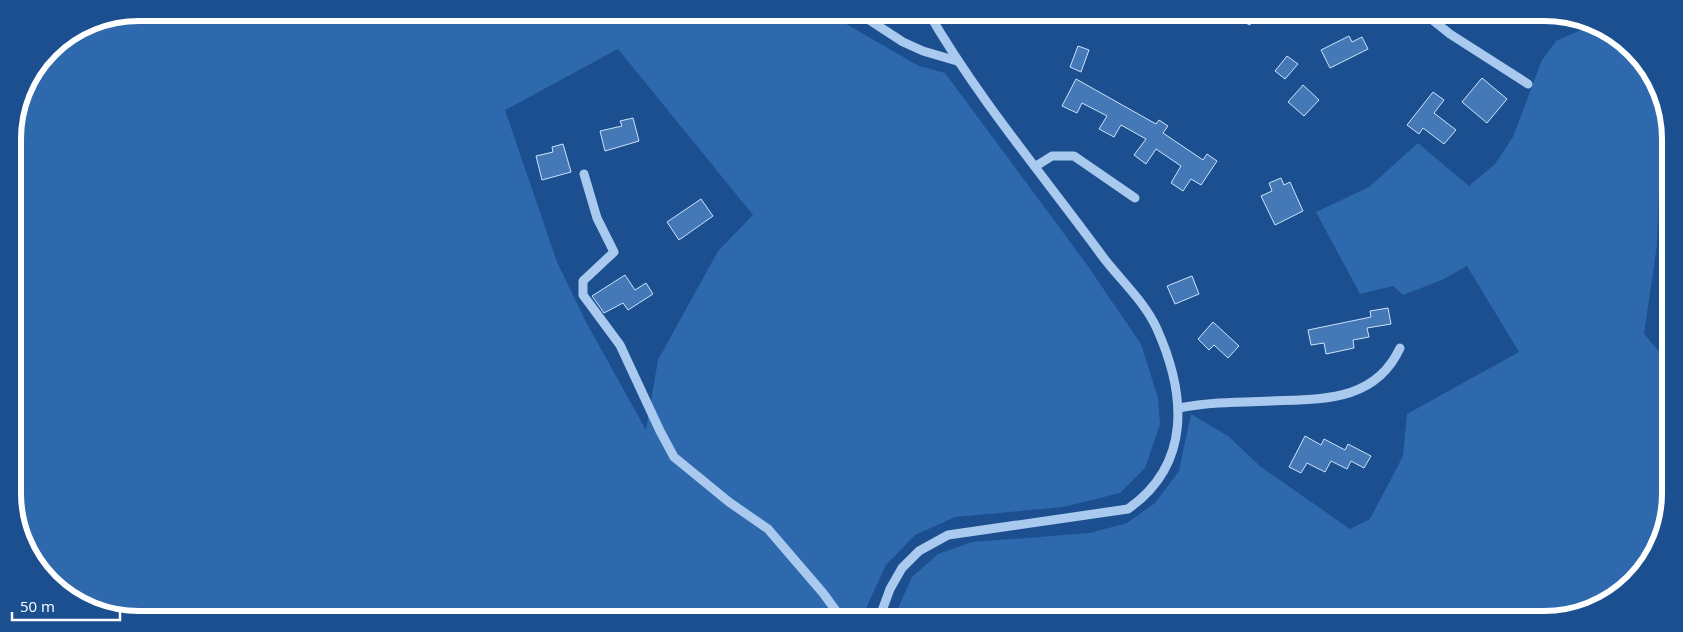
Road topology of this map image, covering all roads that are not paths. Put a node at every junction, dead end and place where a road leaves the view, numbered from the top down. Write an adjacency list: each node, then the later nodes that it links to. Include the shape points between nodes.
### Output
1 (871, 21): 4 (street, via 903,42)
2 (933, 21): 4 (street)
3 (1435, 21): 5 (street)
4 (957, 61): 6 (street)
5 (1528, 84)
6 (1036, 166): 8 (street, via 1052,156 1074,156); 10 (street, via 1156,328)
7 (584, 174): 12 (street, via 597,218 614,252 583,281 583,294 620,345 674,457 768,529)
8 (1135, 198)
9 (1400, 348): 10 (street, via 1393,363 1380,377 1337,397 1223,402)
10 (1180, 408): 11 (street, via 1172,455 1157,483 1128,509 948,534 919,551 902,568)
11 (883, 610)
12 (836, 611)

